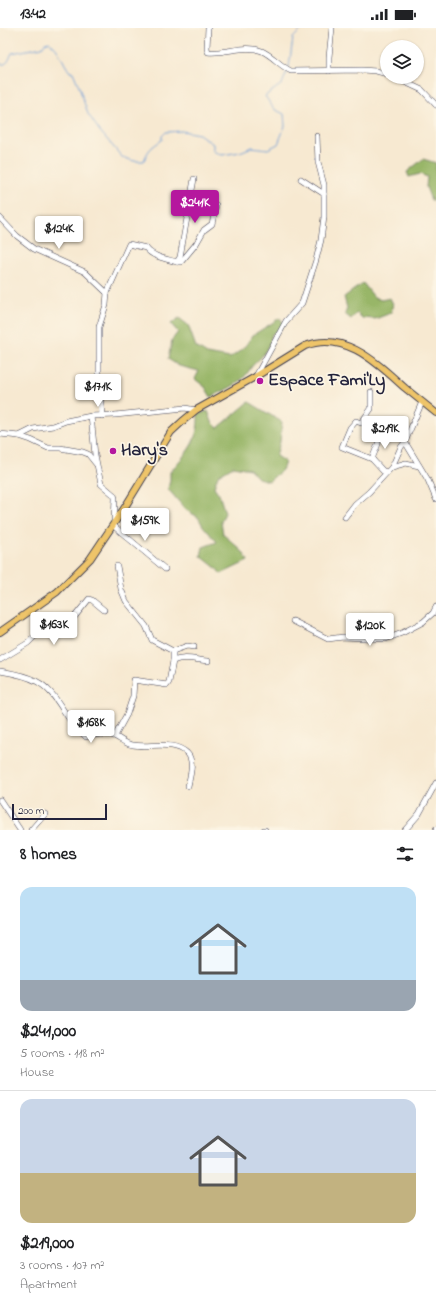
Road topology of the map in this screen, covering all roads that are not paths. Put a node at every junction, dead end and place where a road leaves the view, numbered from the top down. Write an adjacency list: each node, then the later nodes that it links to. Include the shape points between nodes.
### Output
1 (208, 28): 3 (street, via 208,52 255,49 264,52 284,68)
2 (332, 28): 3 (street)
3 (329, 71): 4 (street)
4 (380, 72)
5 (409, 84): 6 (street, via 422,90)
6 (436, 105)
7 (317, 136): 10 (street, via 318,162)
8 (194, 179): 13 (street, via 180,258)
9 (301, 179): 10 (street)
10 (324, 194): 15 (street, via 321,240 307,292 299,308 286,321)
11 (216, 205): 13 (street, via 212,224 204,230 187,256 181,262)
12 (0, 218): 14 (street, via 34,249 85,272)
13 (177, 262): 14 (street, via 152,254 146,248 129,244)
14 (107, 293): 21 (street, via 99,327)
15 (255, 377): 17 (main road, via 305,346 331,342 364,354); 18 (main road)
16 (371, 392): 26 (street, via 371,409 361,423 356,420 342,447)
17 (422, 402): 19 (main road); 25 (street)
18 (196, 410): 21 (street, via 185,408); 33 (main road, via 171,432)
19 (436, 413)
20 (91, 416): 21 (street); 23 (street, via 33,429); 28 (street)
21 (102, 416)
22 (0, 434): 23 (street)
23 (19, 436): 28 (street, via 48,448 83,452 88,454)
24 (379, 436): 26 (street)
25 (405, 442): 27 (street); 29 (street)
26 (372, 459): 30 (street)
27 (419, 466): 29 (street, via 406,463); 31 (street)
28 (98, 467): 33 (street, via 102,486 115,498)
29 (392, 467): 30 (street)
30 (387, 472): 32 (street)
31 (436, 499)
32 (345, 517)
33 (114, 524): 35 (street); 39 (main road, via 90,559 70,580)
34 (117, 566): 41 (street, via 126,601 146,626 152,640)
35 (165, 569)
36 (436, 607): 38 (street, via 423,622 386,639 328,639)
37 (104, 610): 42 (street, via 89,599 56,638 40,634)
38 (293, 621)
39 (0, 632)
40 (194, 647): 41 (street, via 188,646)
41 (173, 651): 43 (street)
42 (0, 660)
43 (173, 661): 44 (street, via 188,658); 46 (street, via 167,685 134,680 133,696 127,714)
44 (208, 661)
45 (0, 671): 46 (street, via 37,681 50,691 86,737 94,734)
46 (115, 736): 48 (street, via 132,745 179,748 190,758)
47 (436, 783): 53 (street, via 419,814)
48 (188, 786)
49 (0, 800): 51 (street)
50 (45, 814): 52 (street)
51 (20, 830)
52 (32, 830)
53 (404, 830)

